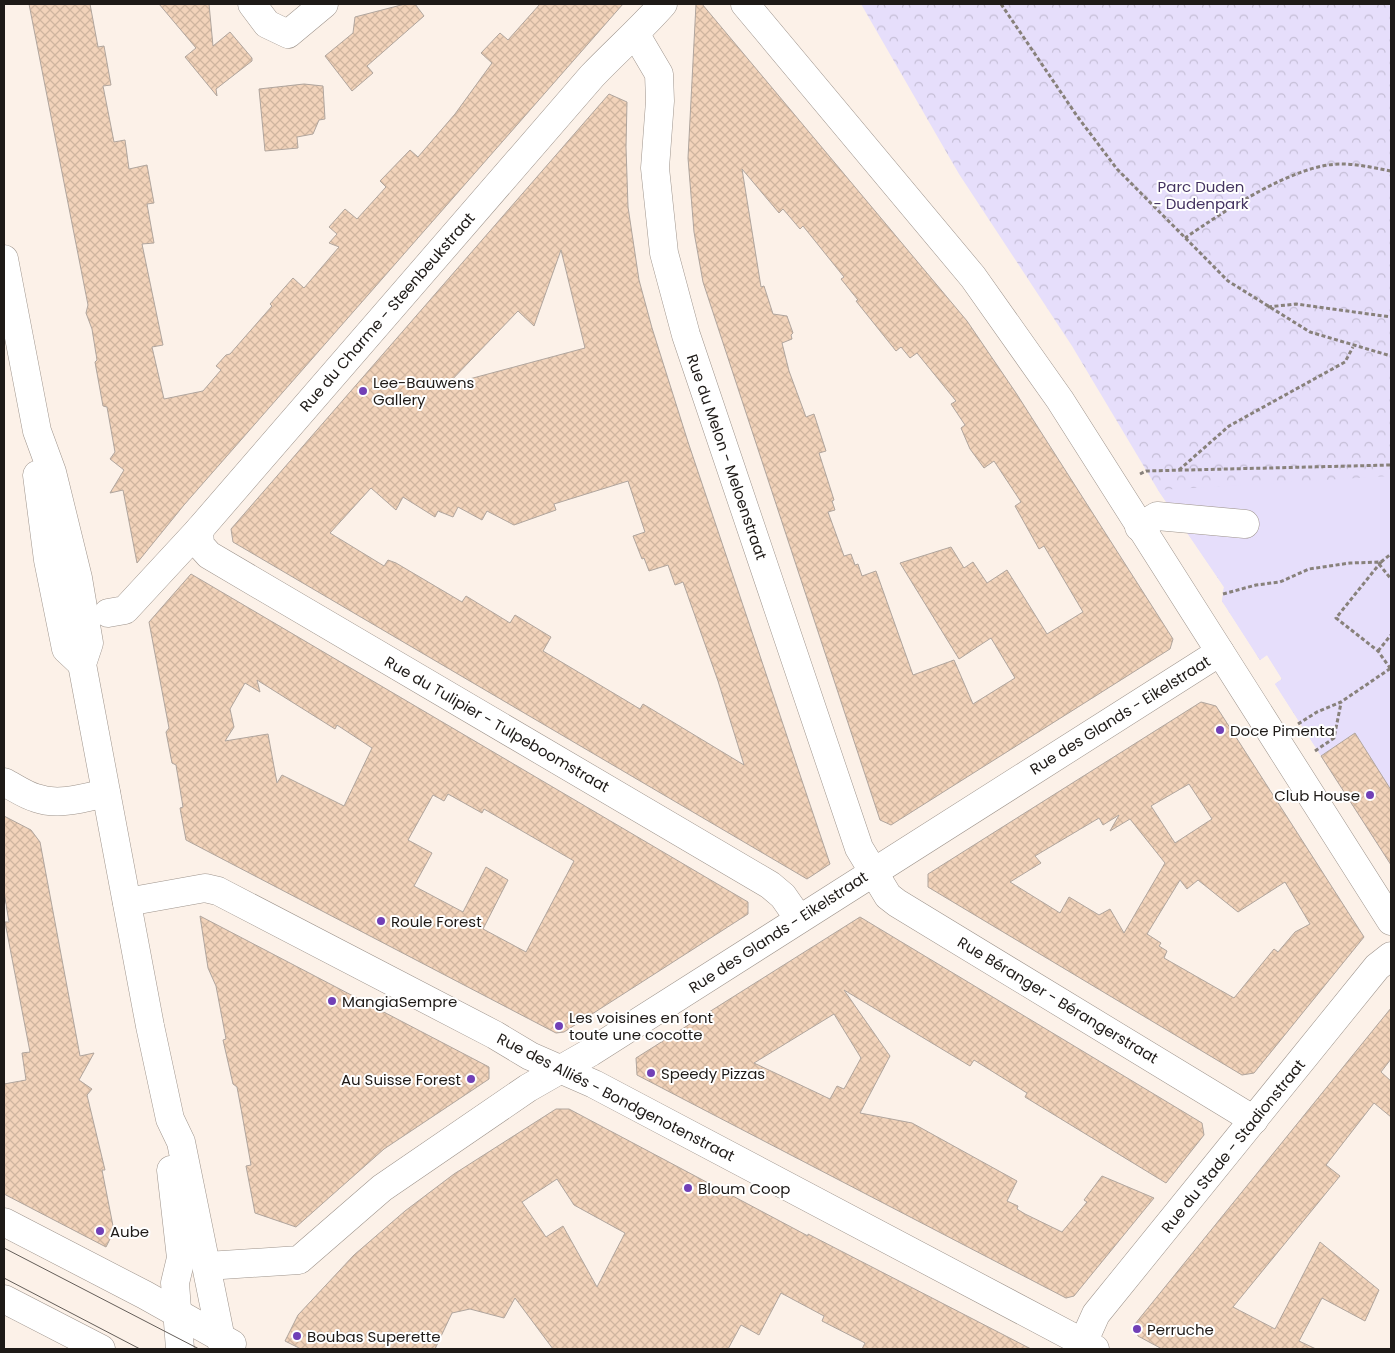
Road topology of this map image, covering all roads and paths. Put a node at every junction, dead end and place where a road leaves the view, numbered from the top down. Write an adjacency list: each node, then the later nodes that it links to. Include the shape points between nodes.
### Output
1 (252, 4): 2 (street, via 268,24 288,34)
2 (324, 4)
3 (663, 4): 6 (street, Rue du Charme - Steenbeukstraat)
4 (745, 4): 16 (street, via 973,277 1060,400)
5 (1001, 4): 8 (path, via 1117,169)
6 (636, 35): 19 (street, Rue du Charme - Steenbeukstraat, via 592,76); 34 (street, Rue du Melon - Meloenstraat, via 659,74 656,178 664,253 686,335 859,848)
7 (1391, 171): 8 (path, via 1341,164 1304,171 1238,202)
8 (1185, 238): 10 (path, via 1228,281)
9 (4, 259): 33 (street, via 37,431 37,475 56,600 66,649 85,653)
10 (1267, 307): 11 (path, via 1296,304); 12 (path, via 1310,332)
11 (1391, 317)
12 (1353, 346): 13 (path); 15 (path, via 1345,362 1229,426)
13 (1391, 356)
14 (1391, 465): 15 (path)
15 (1178, 470): 16 (path, via 1146,471)
16 (1115, 489): 18 (street)
17 (1245, 524): 18 (street, via 1157,516)
18 (1139, 527): 27 (street)
19 (199, 530): 24 (street, Rue du Charme - Steenbeukstraat, via 125,610); 36 (street, Rue du Tulipier - Tulpeboomstraat, via 200,545 209,555 770,885)
20 (1391, 554): 21 (path)
21 (1380, 563): 22 (path); 23 (path, via 1350,563 1309,569 1280,582); 26 (path, via 1336,618)
22 (1391, 579)
23 (1223, 594)
24 (108, 614)
25 (1391, 635): 26 (path)
26 (1378, 651): 28 (path)
27 (1220, 652): 34 (street, Rue des Glands - Eikelstraat); 37 (street)
28 (1391, 668): 29 (path)
29 (1342, 702): 30 (path, via 1317,712); 31 (path, via 1334,738)
30 (1296, 726)
31 (1313, 752)
32 (4, 782): 33 (street, via 36,798 51,800 70,801)
33 (106, 793): 35 (street)
34 (873, 871): 36 (street, Rue des Glands - Eikelstraat); 41 (street, Rue Béranger - Bérangerstraat, via 888,896 897,903)
35 (127, 902): 39 (street, Rue des Alliés - Bondgenotenstraat, via 205,888 218,891); 40 (street)
36 (800, 919): 39 (street, Rue des Glands - Eikelstraat)
37 (1391, 921)
38 (1391, 956): 41 (street, Rue du Stade - Stadionstraat, via 1377,967)
39 (560, 1070): 43 (street, Rue des Glands - Eikelstraat, via 528,1088 382,1188 300,1260); 49 (street, Rue des Alliés - Bondgenotenstraat, via 594,1084)
40 (170, 1119): 43 (street, via 181,1142); 44 (street, via 167,1139 182,1258)
41 (1254, 1120): 49 (street, Rue du Stade - Stadionstraat, via 1096,1314)
42 (4, 1222): 45 (street)
43 (207, 1266): 48 (street)
44 (175, 1283): 45 (street, via 166,1293); 47 (street)
45 (150, 1298): 47 (street)
46 (4, 1299): 50 (street)
47 (177, 1313): 48 (street); 51 (street)
48 (228, 1345)
49 (1089, 1346)
50 (100, 1349)
51 (180, 1349)

